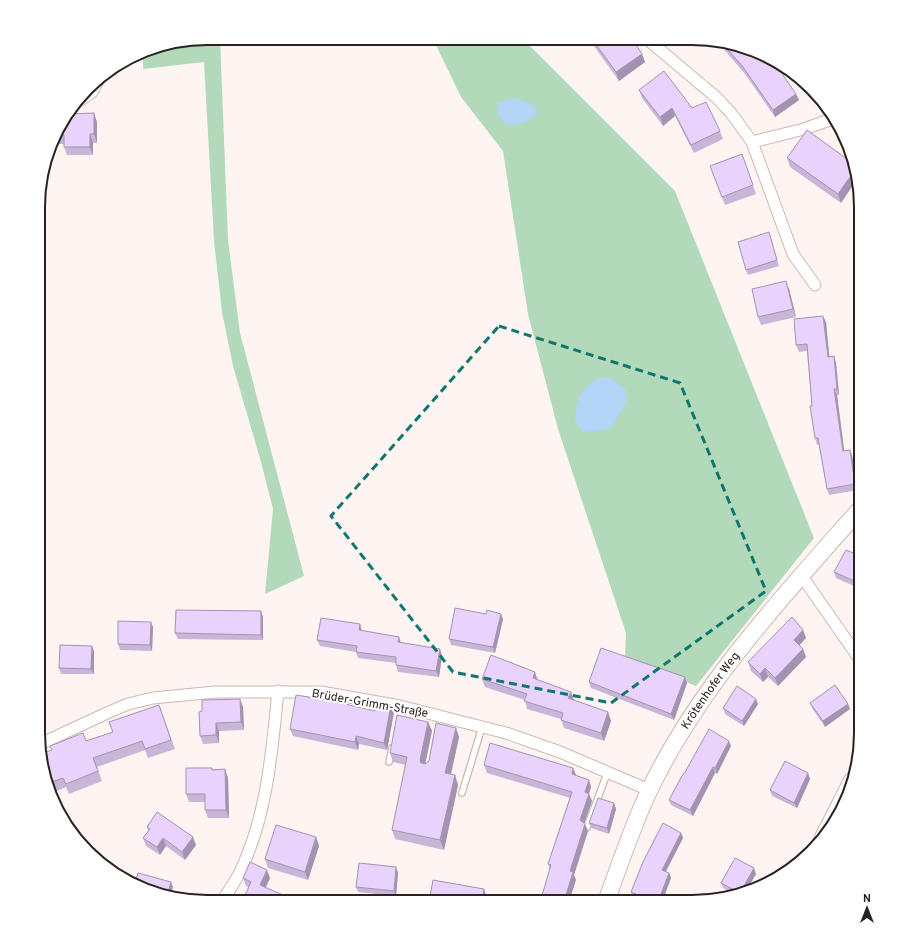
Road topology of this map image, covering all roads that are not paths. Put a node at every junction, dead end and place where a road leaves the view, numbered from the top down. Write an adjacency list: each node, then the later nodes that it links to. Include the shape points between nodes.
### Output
1 (654, 45): 3 (street, via 716,98 731,113)
2 (829, 120): 3 (street)
3 (752, 142): 4 (street, via 793,254)
4 (815, 285)
5 (854, 516): 6 (street, Krötenhofer Weg)
6 (801, 575): 7 (street); 14 (street, Krötenhofer Weg, via 709,690)
7 (854, 651)
8 (278, 691): 9 (street, Brüder-Grimm-Straße, via 321,692 438,720); 10 (street, Brüder-Grimm-Straße, via 202,693 153,698 128,704); 19 (street, via 272,755 256,832 241,870)
9 (482, 727): 13 (street, Brüder-Grimm-Straße, via 506,733); 15 (lane)
10 (45, 741)
11 (393, 741): 12 (lane)
12 (389, 762)
13 (608, 771): 14 (street, Brüder-Grimm-Straße); 18 (lane)
14 (649, 790): 20 (street, Krötenhofer Weg)
15 (462, 793)
16 (842, 794): 17 (street)
17 (834, 810)
18 (587, 827)
19 (226, 895)
20 (609, 895)

